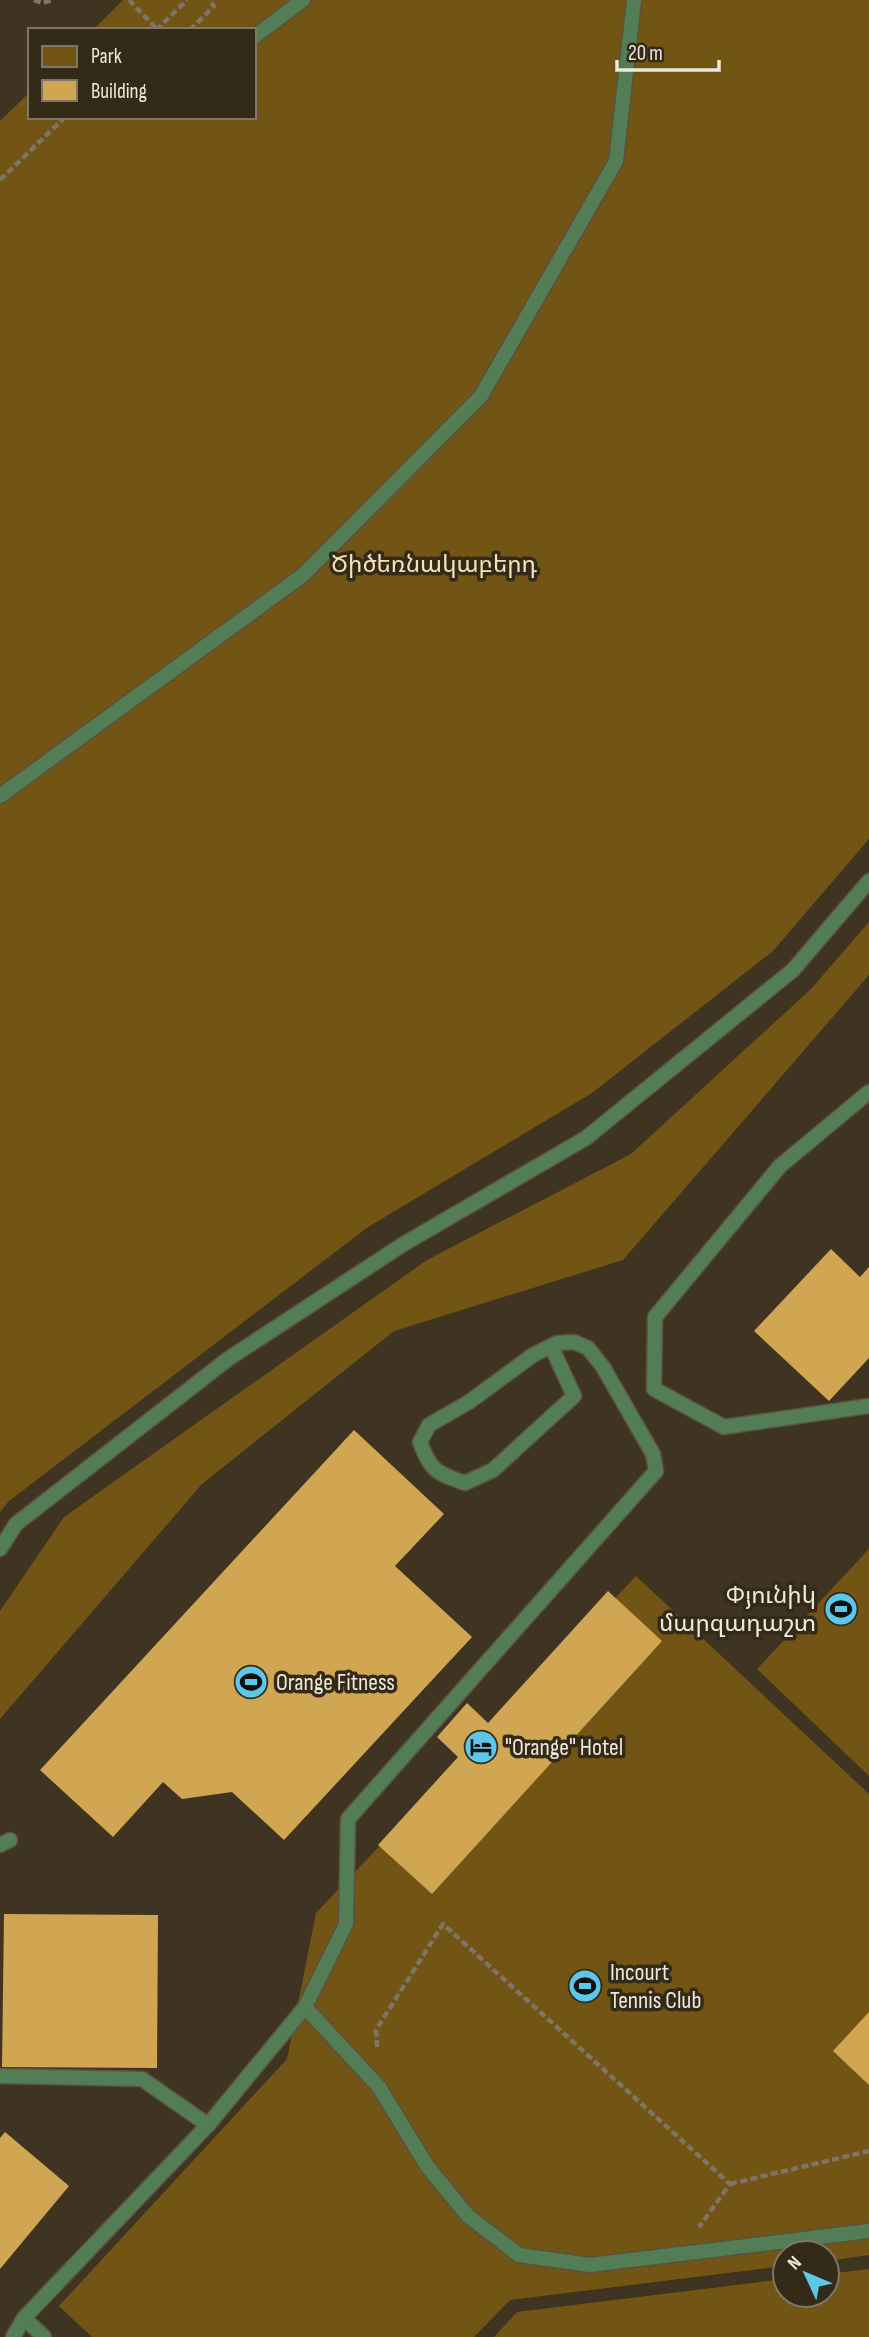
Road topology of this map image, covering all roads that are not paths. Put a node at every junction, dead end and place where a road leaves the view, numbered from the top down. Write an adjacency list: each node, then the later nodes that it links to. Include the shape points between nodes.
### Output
1 (303, 0): 3 (street)
2 (634, 0): 4 (street, via 615,161 481,396 303,575)
3 (256, 35)
4 (0, 796)
5 (869, 881): 9 (street, via 793,970 586,1138 402,1245 228,1359 16,1524)
6 (869, 1092): 8 (street, via 780,1166 655,1317 653,1353 654,1389 724,1427)
7 (551, 1346): 7 (street, via 574,1396 493,1470 465,1483 436,1472 420,1442 429,1424); 10 (street, via 574,1342 588,1348 653,1454 656,1471 348,1819 346,1924)
8 (869, 1406)
9 (0, 1549)
10 (305, 2007): 12 (street); 13 (street, via 379,2087 426,2166 468,2216 519,2255 590,2265)
11 (0, 2076): 12 (street, via 142,2078)
12 (208, 2125): 14 (street)
13 (869, 2231)
14 (24, 2318): 15 (street); 16 (street)
15 (13, 2337)
16 (44, 2337)

